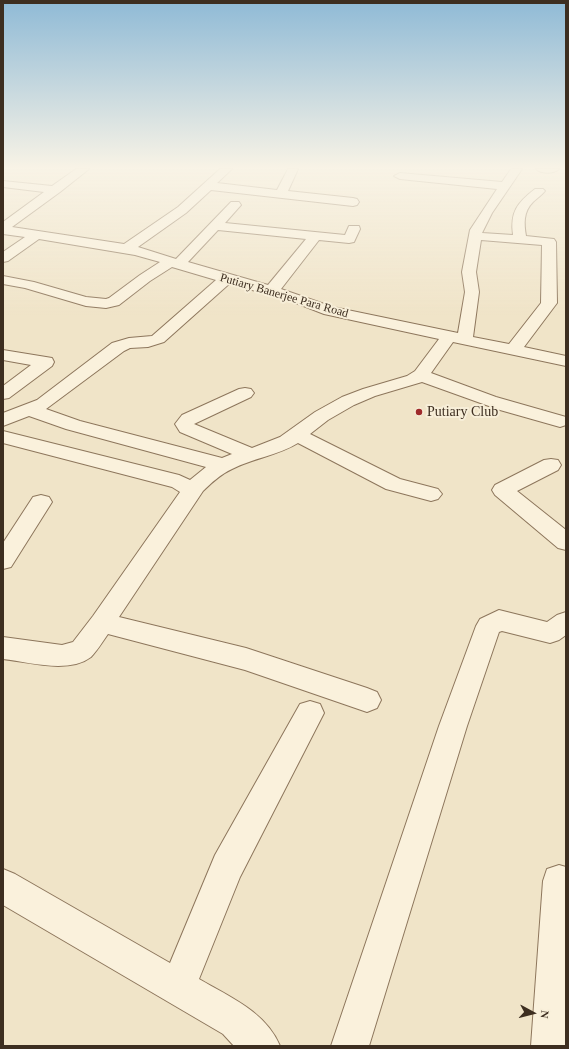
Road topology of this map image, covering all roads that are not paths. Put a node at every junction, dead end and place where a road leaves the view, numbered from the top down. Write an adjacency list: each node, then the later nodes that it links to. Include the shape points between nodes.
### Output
1 (18, 218): 7 (street)
2 (171, 218): 13 (street)
3 (223, 218): 6 (street)
4 (483, 218): 10 (street)
5 (518, 218): 12 (street)
6 (216, 226): 11 (street); 15 (street)
7 (3, 229): 9 (street, Putiary Banerjee Para Road)
8 (354, 229): 11 (street, via 348,239)
9 (36, 235): 13 (street, Putiary Banerjee Para Road); 14 (street)
10 (475, 236): 12 (street); 19 (street, via 469,272 472,292)
11 (314, 237): 18 (street)
12 (520, 239): 20 (street, via 555,242 550,303)
13 (126, 249): 15 (street, Putiary Banerjee Para Road)
14 (3, 258)
15 (174, 263): 16 (street, Putiary Banerjee Para Road); 17 (street, via 145,278 109,304 90,302 32,285)
16 (226, 279): 18 (street, Putiary Banerjee Para Road); 26 (street, via 158,339 126,343)
17 (3, 280)
18 (271, 291): 19 (street, Putiary Banerjee Para Road, via 329,311)
19 (457, 337): 20 (street, Putiary Banerjee Para Road); 23 (street)
20 (514, 349): 22 (street, Putiary Banerjee Para Road)
21 (3, 355): 24 (street, via 46,362)
22 (566, 361)
23 (421, 375): 28 (street, via 471,396); 29 (street, via 413,380 346,401)
24 (3, 394)
25 (245, 394): 31 (street, via 188,419 184,424 187,428)
26 (30, 410): 27 (street); 32 (street)
27 (3, 420)
28 (560, 421)
29 (297, 435): 31 (street, via 280,445); 35 (street, via 393,484)
30 (3, 437): 34 (street, via 179,482)
31 (250, 455): 32 (street)
32 (224, 465): 34 (street)
33 (551, 465): 37 (street, via 502,490)
34 (192, 490): 40 (street)
35 (431, 494)
36 (40, 502): 38 (street)
37 (566, 542)
38 (3, 562)
39 (566, 622): 48 (street, via 550,633 499,620 489,626 453,726)
40 (102, 623): 41 (street, via 82,649 72,654 62,656); 42 (street, via 246,660)
41 (3, 648)
42 (367, 700)
43 (310, 713): 46 (street, via 227,867)
44 (559, 881): 49 (street)
45 (3, 886): 46 (street)
46 (178, 987): 47 (street, via 236,1021)
47 (262, 1046)
48 (350, 1046)
49 (550, 1046)

